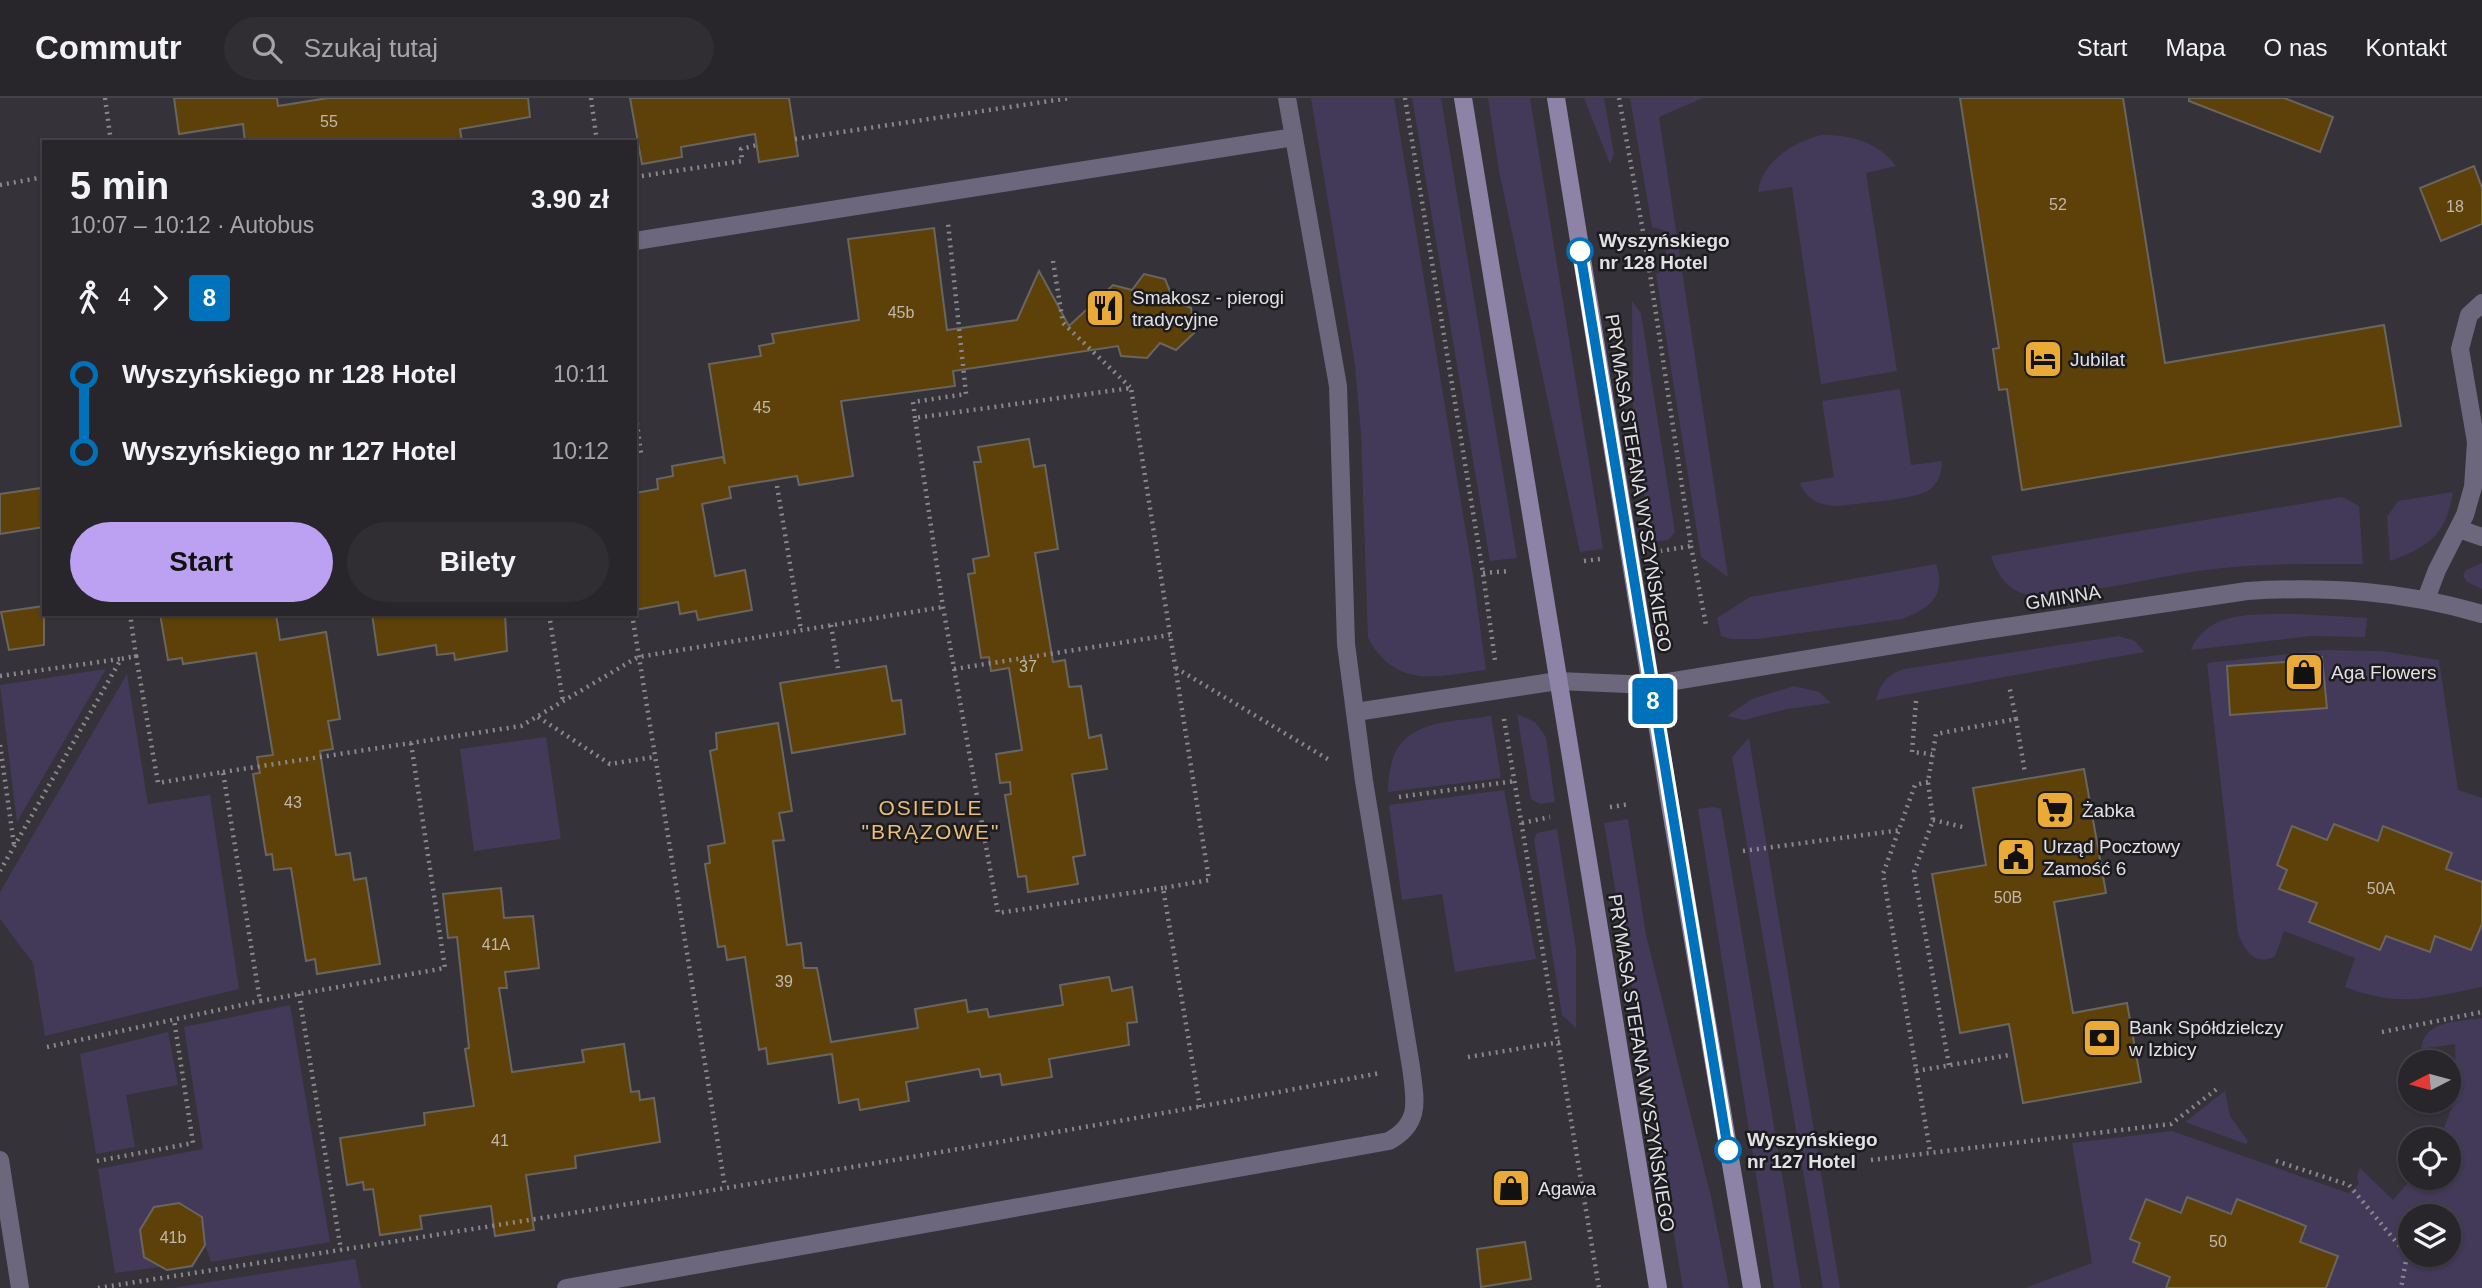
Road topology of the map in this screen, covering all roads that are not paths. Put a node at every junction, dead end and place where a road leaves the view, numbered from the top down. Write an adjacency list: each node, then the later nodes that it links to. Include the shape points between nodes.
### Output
1 (1287, 98): 4 (street)
2 (1463, 98): 11 (main road, PRYMASA STEFANA WYSZYŃSKIEGO)
3 (1556, 98): 12 (main road, PRYMASA STEFANA WYSZYŃSKIEGO)
4 (1294, 137): 5 (street); 13 (street, via 1338,386 1344,618)
5 (637, 241)
6 (2482, 303): 7 (street, via 2469,315 2460,349 2476,464 2470,502)
7 (2459, 529): 8 (street); 9 (street)
8 (2482, 537)
9 (2426, 599): 10 (street, GMINNA); 12 (street, GMINNA, via 2337,589 2247,591)
10 (2482, 614)
11 (1558, 681): 12 (street, GMINNA); 13 (street, GMINNA); 17 (main road, PRYMASA STEFANA WYSZYŃSKIEGO)
12 (1650, 685): 18 (main road, PRYMASA STEFANA WYSZYŃSKIEGO)
13 (1356, 712): 16 (street, via 1415,1095 1415,1110 1401,1134 1389,1141)
14 (0, 1160): 15 (street)
15 (20, 1288)
16 (566, 1288)
17 (1658, 1288)
18 (1752, 1288)

